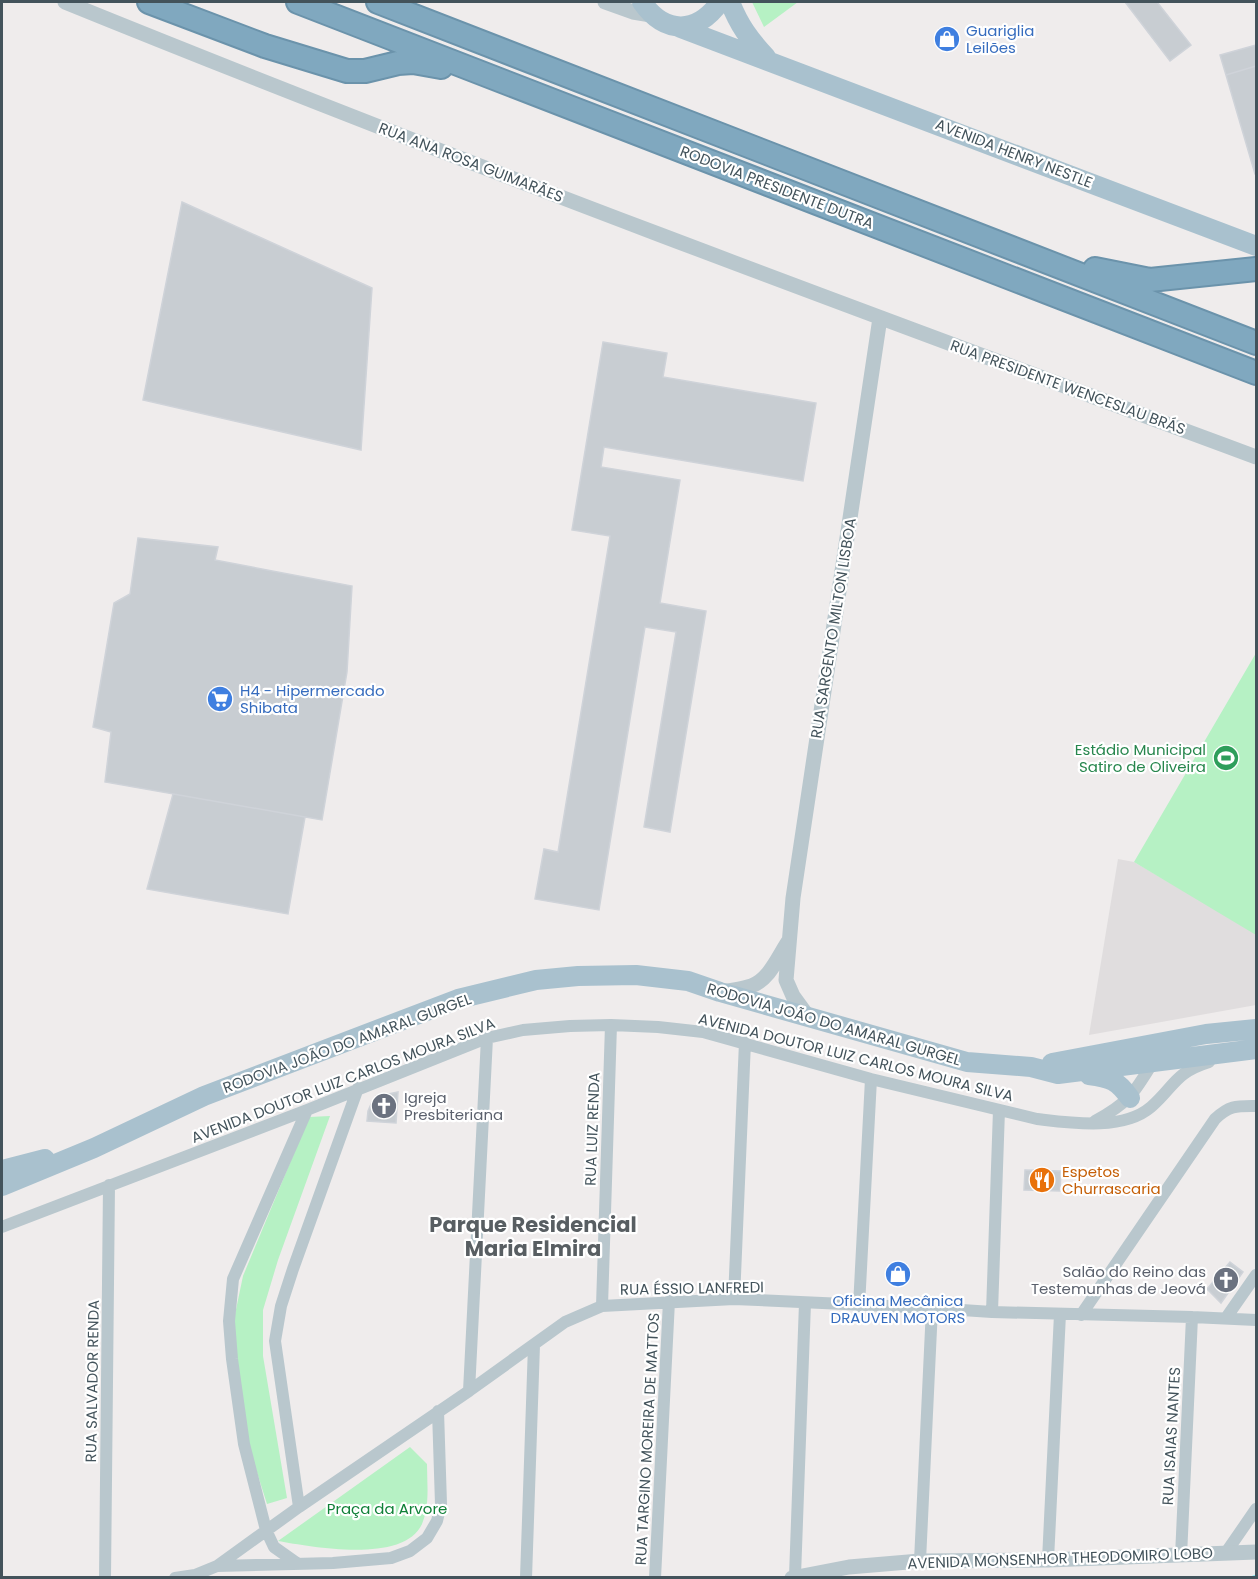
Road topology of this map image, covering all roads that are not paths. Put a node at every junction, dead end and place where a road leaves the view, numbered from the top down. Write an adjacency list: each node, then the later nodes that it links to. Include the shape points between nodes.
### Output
1 (64, 2): 15 (street, RUA ANA ROSA GUIMARÃES)
2 (149, 2): 11 (highway, via 266,46 347,70 413,63)
3 (298, 2): 11 (highway, RODOVIA PRESIDENTE DUTRA)
4 (378, 2): 13 (highway, RODOVIA PRESIDENTE DUTRA)
5 (605, 2): 8 (street, via 633,12)
6 (720, 2): 9 (main road, via 710,16 695,25)
7 (730, 2): 10 (main road, via 749,39)
8 (646, 8): 9 (main road, AVENIDA HENRY NESTLE, via 663,23)
9 (678, 27): 10 (main road, AVENIDA HENRY NESTLE)
10 (770, 61): 12 (main road, AVENIDA HENRY NESTLE)
11 (492, 77): 17 (highway, RODOVIA PRESIDENTE DUTRA)
12 (1257, 246)
13 (1030, 256): 14 (highway, via 1150,280); 16 (highway, RODOVIA PRESIDENTE DUTRA)
14 (1257, 269)
15 (880, 318): 18 (street, RUA PRESIDENTE WENCESLAU BRÁS); 19 (street, RUA SARGENTO MILTON LISBOA, via 808,787)
16 (1257, 343)
17 (1257, 373)
18 (1257, 457)
19 (789, 940): 20 (street, via 759,982); 21 (street, RUA SARGENTO MILTON LISBOA, via 788,988)
20 (720, 992): 21 (main road, RODOVIA JOÃO DO AMARAL GURGEL); 38 (main road, RODOVIA JOÃO DO AMARAL GURGEL, via 688,981 636,975 578,976 536,980 458,999 204,1096)
21 (809, 1018): 29 (main road, RODOVIA JOÃO DO AMARAL GURGEL, via 967,1062)
22 (611, 1026): 25 (street, AVENIDA DOUTOR LUIZ CARLOS MOURA SILVA, via 523,1030); 26 (street, AVENIDA DOUTOR LUIZ CARLOS MOURA SILVA, via 658,1026); 47 (street, RUA LUIZ RENDA)
23 (1257, 1029): 24 (main road, RODOVIA JOÃO DO AMARAL GURGEL)
24 (1206, 1035): 28 (main road, via 1166,1052); 29 (main road, RODOVIA JOÃO DO AMARAL GURGEL)
25 (487, 1038): 32 (street, AVENIDA DOUTOR LUIZ CARLOS MOURA SILVA); 57 (street)
26 (745, 1042): 31 (street, AVENIDA DOUTOR LUIZ CARLOS MOURA SILVA); 44 (street)
27 (1248, 1051): 28 (main road, RODOVIA JOÃO DO AMARAL GURGEL); 37 (street, AVENIDA DOUTOR LUIZ CARLOS MOURA SILVA, via 1186,1071 1137,1117)
28 (1153, 1062): 30 (main road, RODOVIA JOÃO DO AMARAL GURGEL); 33 (street)
29 (1031, 1067): 30 (main road, RODOVIA JOÃO DO AMARAL GURGEL)
30 (1071, 1073): 33 (main road, via 1105,1077 1120,1085)
31 (871, 1078): 36 (street, AVENIDA DOUTOR LUIZ CARLOS MOURA SILVA); 48 (street)
32 (358, 1088): 35 (street, AVENIDA DOUTOR LUIZ CARLOS MOURA SILVA); 59 (street, via 287,1287 275,1341)
33 (1130, 1098): 37 (street)
34 (1257, 1106): 52 (street, via 1235,1106 1215,1119)
35 (307, 1110): 40 (street, AVENIDA DOUTOR LUIZ CARLOS MOURA SILVA); 61 (street, via 233,1279 229,1321 232,1359 244,1444)
36 (999, 1110): 37 (street, AVENIDA DOUTOR LUIZ CARLOS MOURA SILVA, via 1037,1119); 50 (street)
37 (1091, 1123)
38 (94, 1148): 39 (main road, RODOVIA JOÃO DO AMARAL GURGEL); 41 (main road, RODOVIA JOÃO DO AMARAL GURGEL)
39 (2, 1170)
40 (109, 1185): 42 (street, AVENIDA DOUTOR LUIZ CARLOS MOURA SILVA); 72 (street, RUA SALVADOR RENDA)
41 (2, 1186)
42 (2, 1227)
43 (1257, 1275): 54 (street)
44 (734, 1299): 45 (street, RUA ÉSSIO LANFREDI); 46 (street, RUA ÉSSIO LANFREDI)
45 (669, 1301): 47 (street, RUA ÉSSIO LANFREDI); 76 (street, RUA TARGINO MOREIRA DE MATTOS)
46 (805, 1303): 48 (street, RUA ÉSSIO LANFREDI); 71 (street)
47 (602, 1306): 56 (street, RUA ÉSSIO LANFREDI, via 565,1322)
48 (859, 1306): 49 (street, RUA ÉSSIO LANFREDI)
49 (932, 1308): 50 (street, RUA ÉSSIO LANFREDI); 66 (street)
50 (992, 1312): 51 (street, RUA ÉSSIO LANFREDI)
51 (1060, 1314): 52 (street, RUA ÉSSIO LANFREDI); 65 (street)
52 (1081, 1315): 53 (street, RUA ÉSSIO LANFREDI)
53 (1192, 1317): 54 (street, RUA ÉSSIO LANFREDI); 64 (street, RUA ISAIAS NANTES)
54 (1226, 1318): 55 (street, RUA ÉSSIO LANFREDI)
55 (1257, 1320)
56 (534, 1345): 57 (street, RUA ÉSSIO LANFREDI); 75 (street)
57 (469, 1391): 58 (street, RUA ÉSSIO LANFREDI)
58 (438, 1411): 59 (street, RUA ÉSSIO LANFREDI); 67 (street, via 441,1504 427,1538 410,1551 391,1558)
59 (299, 1507): 61 (street, RUA ÉSSIO LANFREDI)
60 (1257, 1509): 63 (street)
61 (266, 1530): 68 (street, via 274,1547); 69 (street, RUA ÉSSIO LANFREDI)
62 (1257, 1552): 63 (street, AVENIDA MONSENHOR THEODOMIRO LOBO)
63 (1225, 1554): 64 (street, AVENIDA MONSENHOR THEODOMIRO LOBO)
64 (1181, 1556): 65 (street, AVENIDA MONSENHOR THEODOMIRO LOBO)
65 (1048, 1560): 66 (street, AVENIDA MONSENHOR THEODOMIRO LOBO)
66 (920, 1561): 71 (street, AVENIDA MONSENHOR THEODOMIRO LOBO)
67 (333, 1563): 68 (street); 74 (street)
68 (298, 1564): 69 (street)
69 (217, 1566): 70 (street, RUA ÉSSIO LANFREDI)
70 (195, 1576): 73 (street, RUA ÉSSIO LANFREDI)
71 (793, 1577)
72 (105, 1578)
73 (175, 1578)
74 (335, 1578)
75 (526, 1578)
76 (655, 1578)

